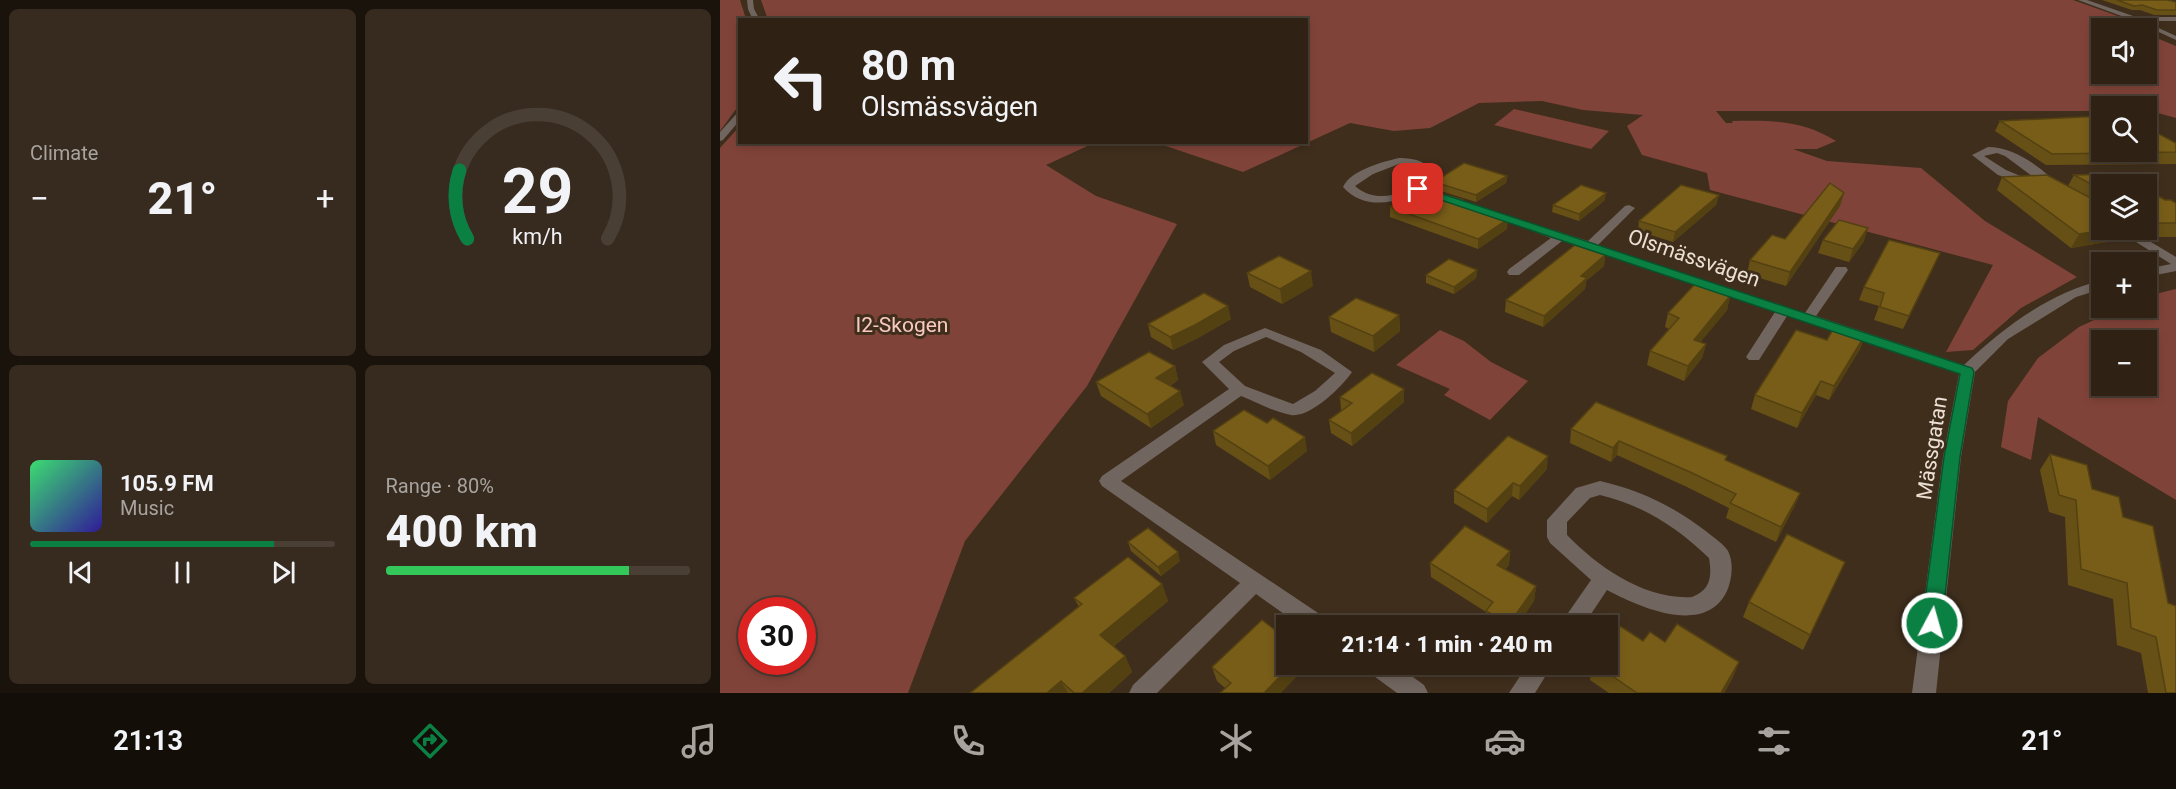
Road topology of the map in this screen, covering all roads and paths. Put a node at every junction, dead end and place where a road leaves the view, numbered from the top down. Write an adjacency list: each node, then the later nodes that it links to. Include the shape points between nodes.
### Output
1 (750, 0): 3 (street)
2 (2081, 0): 4 (street)
3 (756, 18)
4 (2132, 18)
5 (2157, 19): 6 (street)
6 (2176, 19)
7 (2157, 29): 8 (lane)
8 (2176, 38)
9 (738, 116): 10 (street)
10 (720, 138)
11 (1418, 189): 11 (street, via 1428,177 1427,170 1404,161 1387,162 1351,182 1349,187 1377,201); 13 (street)
12 (2057, 189): 12 (street, via 2004,150 1984,150 1977,155 2019,180)
13 (1451, 200)
14 (1473, 207): 16 (street, Olsmässvägen)
15 (1629, 208): 18 (street, Olsmässvägen)
16 (1560, 237): 18 (street, Olsmässvägen); 23 (street)
17 (2140, 240): 19 (street)
18 (1591, 245): 25 (street, Olsmässvägen)
19 (2176, 262)
20 (2176, 267): 22 (street)
21 (1841, 270): 26 (street)
22 (2157, 271)
23 (1514, 272)
24 (2091, 288): 28 (street, Mässgatan, via 2071,294 2003,336)
25 (1783, 310): 26 (street, Olsmässvägen); 27 (street)
26 (1808, 318): 28 (street, Olsmässvägen)
27 (1754, 357)
28 (1967, 372): 39 (street, Mässgatan)
29 (1239, 390): 29 (street, via 1293,410 1309,404 1344,372 1302,345 1265,332 1229,348 1210,362); 31 (street, via 1108,481)
30 (1604, 579): 30 (street, via 1687,608 1713,597 1722,579 1719,554 1694,531 1656,508 1600,488 1583,493 1569,506 1557,520 1557,537); 33 (street)
31 (1256, 582): 32 (street); 36 (street)
32 (1302, 615)
33 (1578, 615)
34 (1391, 675): 37 (street)
35 (1534, 675): 38 (street)
36 (1141, 693)
37 (1416, 693)
38 (1521, 693)
39 (1924, 693)

